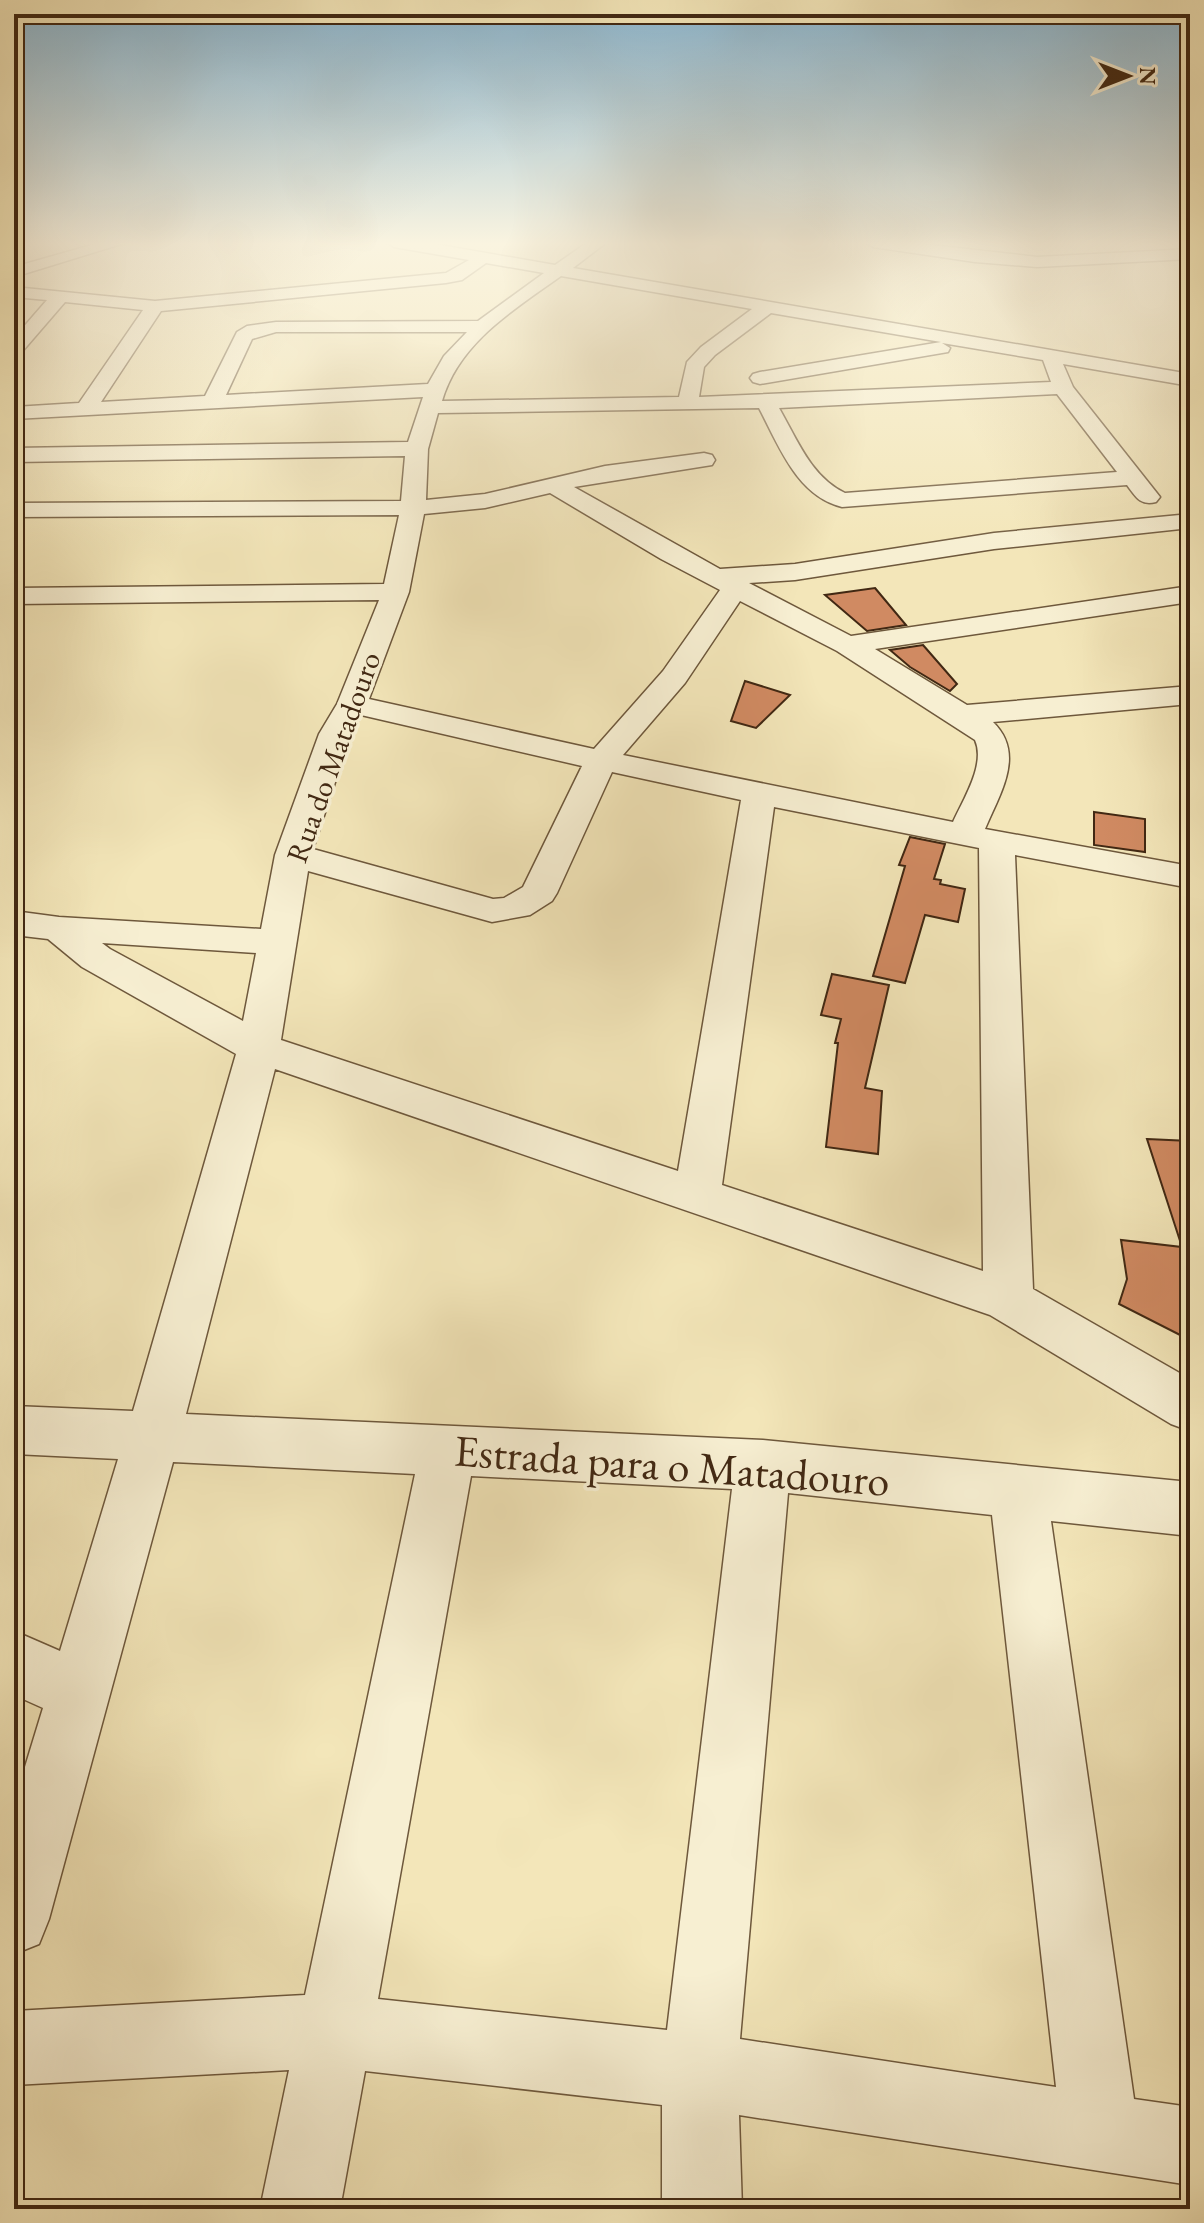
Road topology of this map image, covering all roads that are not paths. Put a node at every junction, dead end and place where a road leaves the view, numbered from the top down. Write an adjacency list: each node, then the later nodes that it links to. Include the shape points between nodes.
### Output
1 (128, 346): 17 (street)
2 (239, 346): 14 (street)
3 (464, 346): 13 (street, Rua do Matadouro, via 451,360)
4 (715, 346): 9 (street, via 694,366)
5 (955, 346): 8 (street)
6 (988, 346): 7 (street)
7 (1051, 357): 10 (street); 12 (street)
8 (743, 379)
9 (690, 380): 11 (street); 16 (street)
10 (1190, 380)
11 (719, 381)
12 (1063, 388): 15 (street); 23 (street)
13 (433, 398): 14 (street); 16 (street); 22 (street, Rua do Matadouro)
14 (213, 402): 17 (street)
15 (766, 402): 16 (street); 23 (street, via 807,473 829,496 842,500)
16 (688, 403)
17 (85, 410): 18 (street)
18 (14, 413)
19 (14, 455): 20 (street)
20 (55, 455): 22 (street); 27 (street)
21 (704, 460): 24 (street, via 605,473)
22 (435, 469): 25 (street); 26 (street, Rua do Matadouro)
23 (1133, 478): 28 (street)
24 (557, 487): 25 (street); 30 (street, via 670,554)
25 (519, 495): 26 (street)
26 (413, 508): 27 (street); 31 (street, Rua do Matadouro)
27 (19, 510)
28 (1180, 523): 29 (street); 30 (street, via 994,541)
29 (1190, 548)
30 (728, 581): 34 (street); 38 (street, via 674,677)
31 (396, 592): 33 (street); 36 (street, Rua do Matadouro)
32 (1190, 594): 34 (street)
33 (14, 596)
34 (847, 645): 37 (street)
35 (1190, 695): 37 (street)
36 (352, 704): 38 (street); 41 (street, Rua do Matadouro, via 335,734)
37 (963, 715): 40 (street, via 990,737 994,748)
38 (600, 762): 39 (street); 41 (street, via 539,893 512,910 492,911)
39 (759, 793): 40 (street); 46 (street)
40 (981, 839): 42 (street); 47 (street)
41 (293, 855): 44 (street, Rua do Matadouro)
42 (1190, 877)
43 (30, 930): 44 (street); 45 (street, via 96,958)
44 (278, 942): 45 (street, Rua do Matadouro)
45 (259, 1048): 46 (street); 50 (street, Rua do Matadouro)
46 (697, 1195): 47 (street)
47 (1008, 1300): 48 (street)
48 (1190, 1407)
49 (14, 1430): 50 (street, Estrada para o Matadouro)
50 (153, 1435): 51 (street, Estrada para o Matadouro); 56 (street, Rua do Matadouro)
51 (448, 1450): 52 (street, Estrada para o Matadouro); 58 (street)
52 (763, 1465): 53 (street, Estrada para o Matadouro); 60 (street)
53 (1018, 1491): 54 (street, Estrada para o Matadouro); 61 (street)
54 (1190, 1509)
55 (14, 1662): 56 (street)
56 (79, 1693): 57 (street, Rua do Matadouro)
57 (14, 1919)
58 (334, 2031): 59 (street); 60 (street); 63 (street)
59 (14, 2048)
60 (700, 2071): 61 (street); 64 (street)
61 (1100, 2133): 62 (street)
62 (1190, 2146)
63 (300, 2209)
64 (702, 2209)

